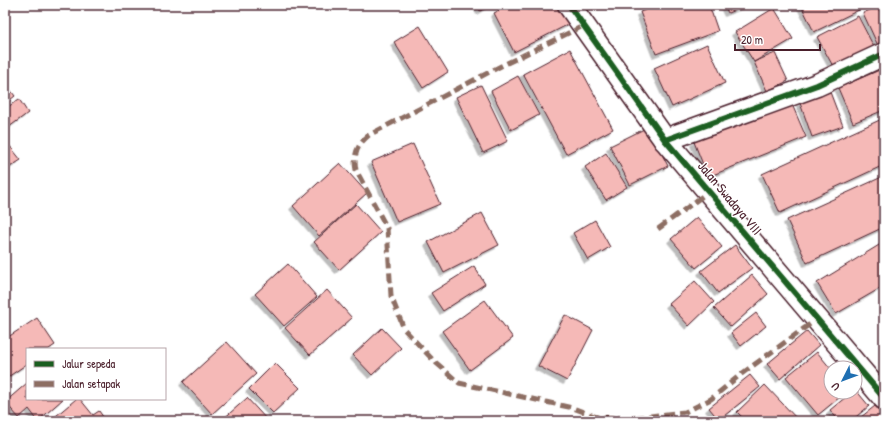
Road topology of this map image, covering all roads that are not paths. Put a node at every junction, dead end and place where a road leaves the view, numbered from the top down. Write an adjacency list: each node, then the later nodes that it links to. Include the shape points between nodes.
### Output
1 (569, 5): 3 (street, Jalan Swadaya VIII)
2 (884, 54): 3 (street, via 817,85)
3 (665, 140): 4 (street, Jalan Swadaya VIII)
4 (884, 398)

